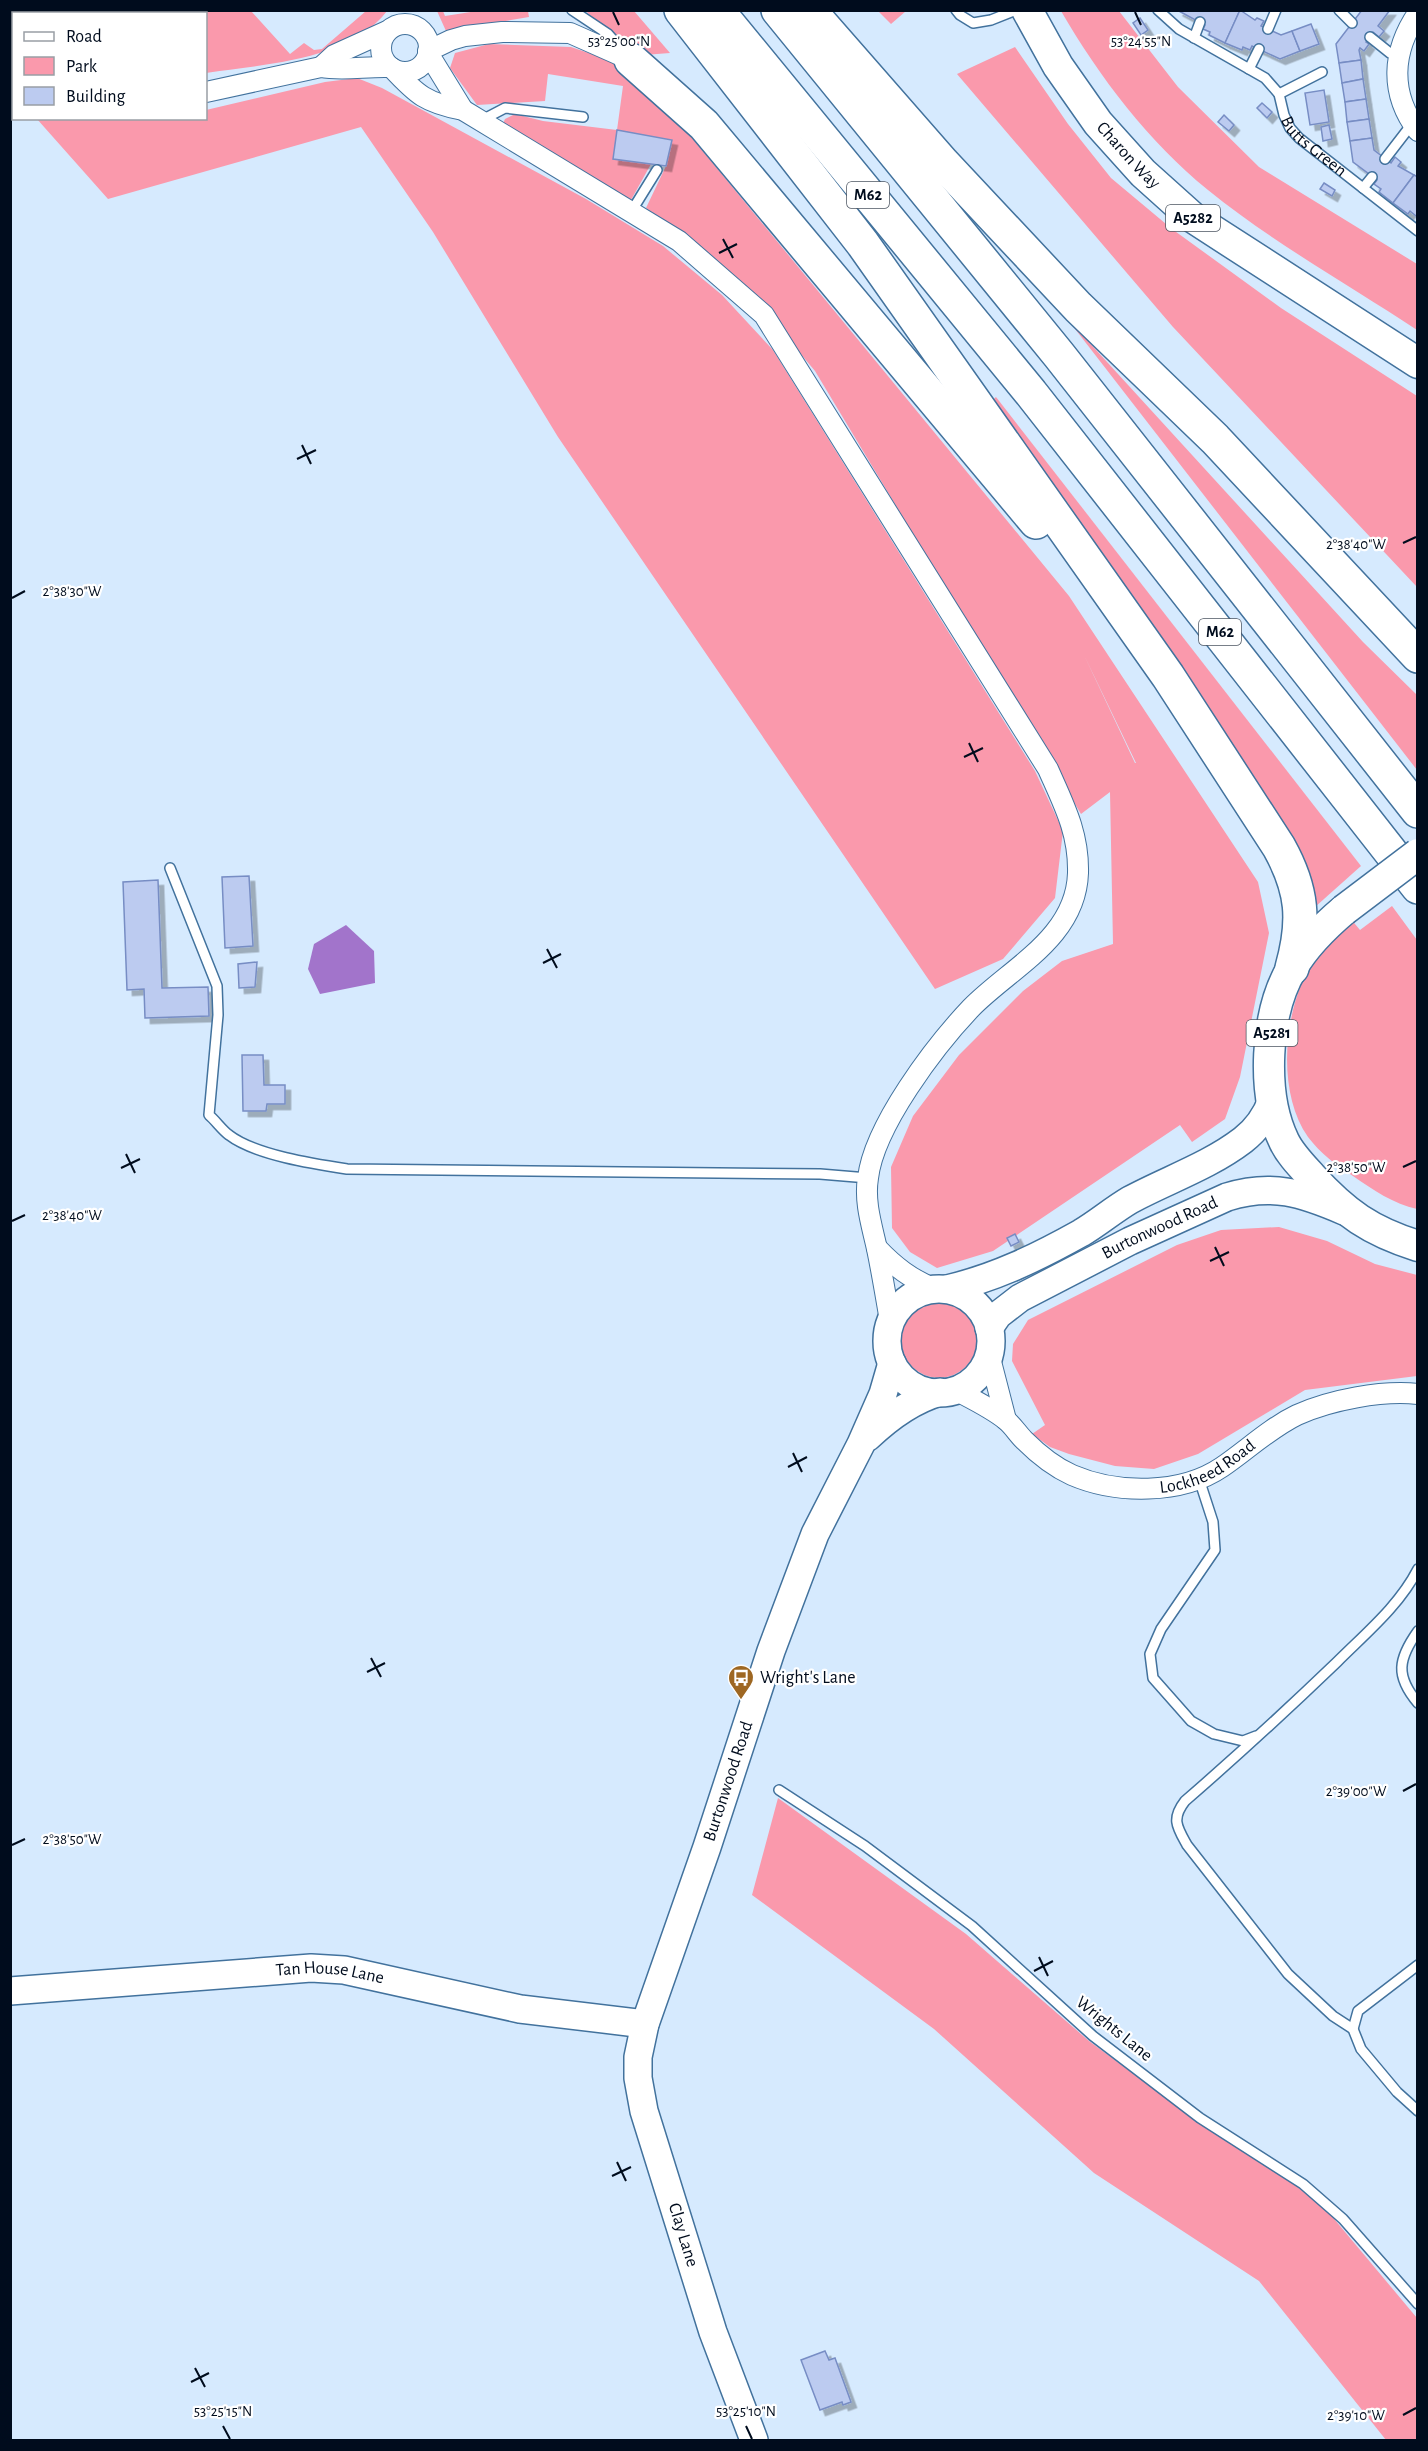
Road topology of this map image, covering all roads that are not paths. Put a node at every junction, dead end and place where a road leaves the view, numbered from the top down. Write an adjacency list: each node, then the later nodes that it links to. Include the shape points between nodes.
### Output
1 (572, 10): 22 (lane, via 608,34)
2 (681, 10): 40 (highway, via 863,244)
3 (717, 10): 44 (highway, M62, via 1031,393)
4 (778, 10): 41 (highway, M62, via 1066,364)
5 (809, 10): 39 (highway, via 943,163 1070,298 1215,439)
6 (956, 10): 7 (lane, via 973,23)
7 (1016, 10)
8 (1028, 10): 38 (main road, Charon Way / A5282, via 1058,66 1098,123 1151,180 1192,217)
9 (1158, 10): 18 (lane, Butts Green)
10 (1276, 10): 15 (lane)
11 (1339, 10): 14 (lane)
12 (1418, 13): 21 (street)
13 (1200, 22): 18 (lane)
14 (1352, 23)
15 (1268, 29)
16 (387, 31): 20 (street, via 402,24 417,27 426,38); 23 (street, via 334,55); 24 (street, via 381,45 384,61)
17 (1370, 37): 21 (lane)
18 (1194, 38): 25 (lane, Butts Green)
19 (1259, 49): 25 (lane)
20 (428, 52): 22 (street, via 465,36 570,33); 24 (street, via 414,70); 29 (street)
21 (1398, 56): 31 (street, via 1399,91)
22 (631, 60): 40 (highway, via 704,125)
23 (321, 67): 24 (street); 27 (street)
24 (391, 68): 29 (street, via 414,91 438,106)
25 (1249, 69): 28 (lane, Butts Green, via 1265,78)
26 (1323, 72): 28 (lane, Butts Green)
27 (207, 92)
28 (1279, 94): 35 (lane, Butts Green, via 1290,128)
29 (471, 116): 30 (lane, via 505,108); 36 (street)
30 (583, 117)
31 (1415, 127): 32 (lane)
32 (1385, 159)
33 (657, 170): 36 (lane)
34 (1372, 177): 35 (lane, Butts Green)
35 (1363, 189): 37 (lane, Butts Green)
36 (631, 212): 47 (street, via 679,241 764,315 1048,769 1074,827 1078,874 1065,917 1038,951 970,1009 927,1063 886,1128)
37 (1416, 229)
38 (1418, 363)
39 (1418, 656)
40 (1168, 676): 45 (highway, via 1290,866 1301,919)
41 (1418, 811)
42 (1418, 854): 45 (main road, A5281, bridge, via 1344,910)
43 (170, 868): 47 (lane, via 217,986 209,1115 229,1136 251,1146 283,1157 347,1169 820,1174)
44 (1418, 887)
45 (1292, 968): 46 (main road, A5281, via 1274,1020 1270,1047)
46 (1272, 1100): 48 (main road, A5281, via 1285,1143); 51 (street, Burtonwood Road, via 1253,1131 1231,1148 1010,1269 975,1283)
47 (867, 1178): 50 (street)
48 (1347, 1213): 49 (main road, A5281, via 1391,1237); 53 (street, Burtonwood Road, via 1319,1200 1279,1190 1227,1197 1020,1298 998,1315)
49 (1418, 1246)
50 (877, 1248): 51 (street, via 912,1279); 52 (street)
51 (941, 1289): 52 (street, via 908,1298); 53 (street, via 958,1292 971,1300)
52 (890, 1321): 55 (street, via 887,1342)
53 (989, 1328): 54 (street)
54 (989, 1354): 56 (street, via 976,1376); 58 (street)
55 (892, 1363): 56 (street, via 912,1385 925,1391); 59 (street, Burtonwood Road)
56 (947, 1391): 58 (street, Lockheed Road); 59 (street, Burtonwood Road, via 904,1408)
57 (1418, 1394): 60 (street, Lockheed Road, via 1359,1396 1297,1415)
58 (1006, 1420): 60 (street, Lockheed Road, via 1048,1461 1096,1483 1142,1488)
59 (861, 1444): 68 (street, Burtonwood Road, via 815,1534 771,1651)
60 (1199, 1479): 64 (lane, via 1213,1522 1215,1550 1161,1629 1150,1654 1153,1677 1191,1720 1214,1734 1243,1742)
61 (1418, 1569): 64 (lane, via 1408,1588 1383,1617)
62 (1418, 1631): 63 (lane, via 1401,1662 1402,1678)
63 (1418, 1703)
64 (1264, 1732): 69 (lane, via 1185,1801 1177,1811 1176,1826 1288,1974)
65 (778, 1790): 71 (lane, Wrights Lane, via 865,1846 972,1926 1093,2036 1191,2111 1303,2184 1343,2219)
66 (1418, 1965): 69 (lane, via 1358,2011)
67 (10, 1991): 68 (street, Tan House Lane, via 311,1968 344,1970 520,2008)
68 (645, 2024): 72 (street, Clay Lane, via 638,2057 644,2111 713,2332)
69 (1353, 2029): 70 (lane, via 1361,2049)
70 (1418, 2111)
71 (1418, 2304)
72 (754, 2440)

